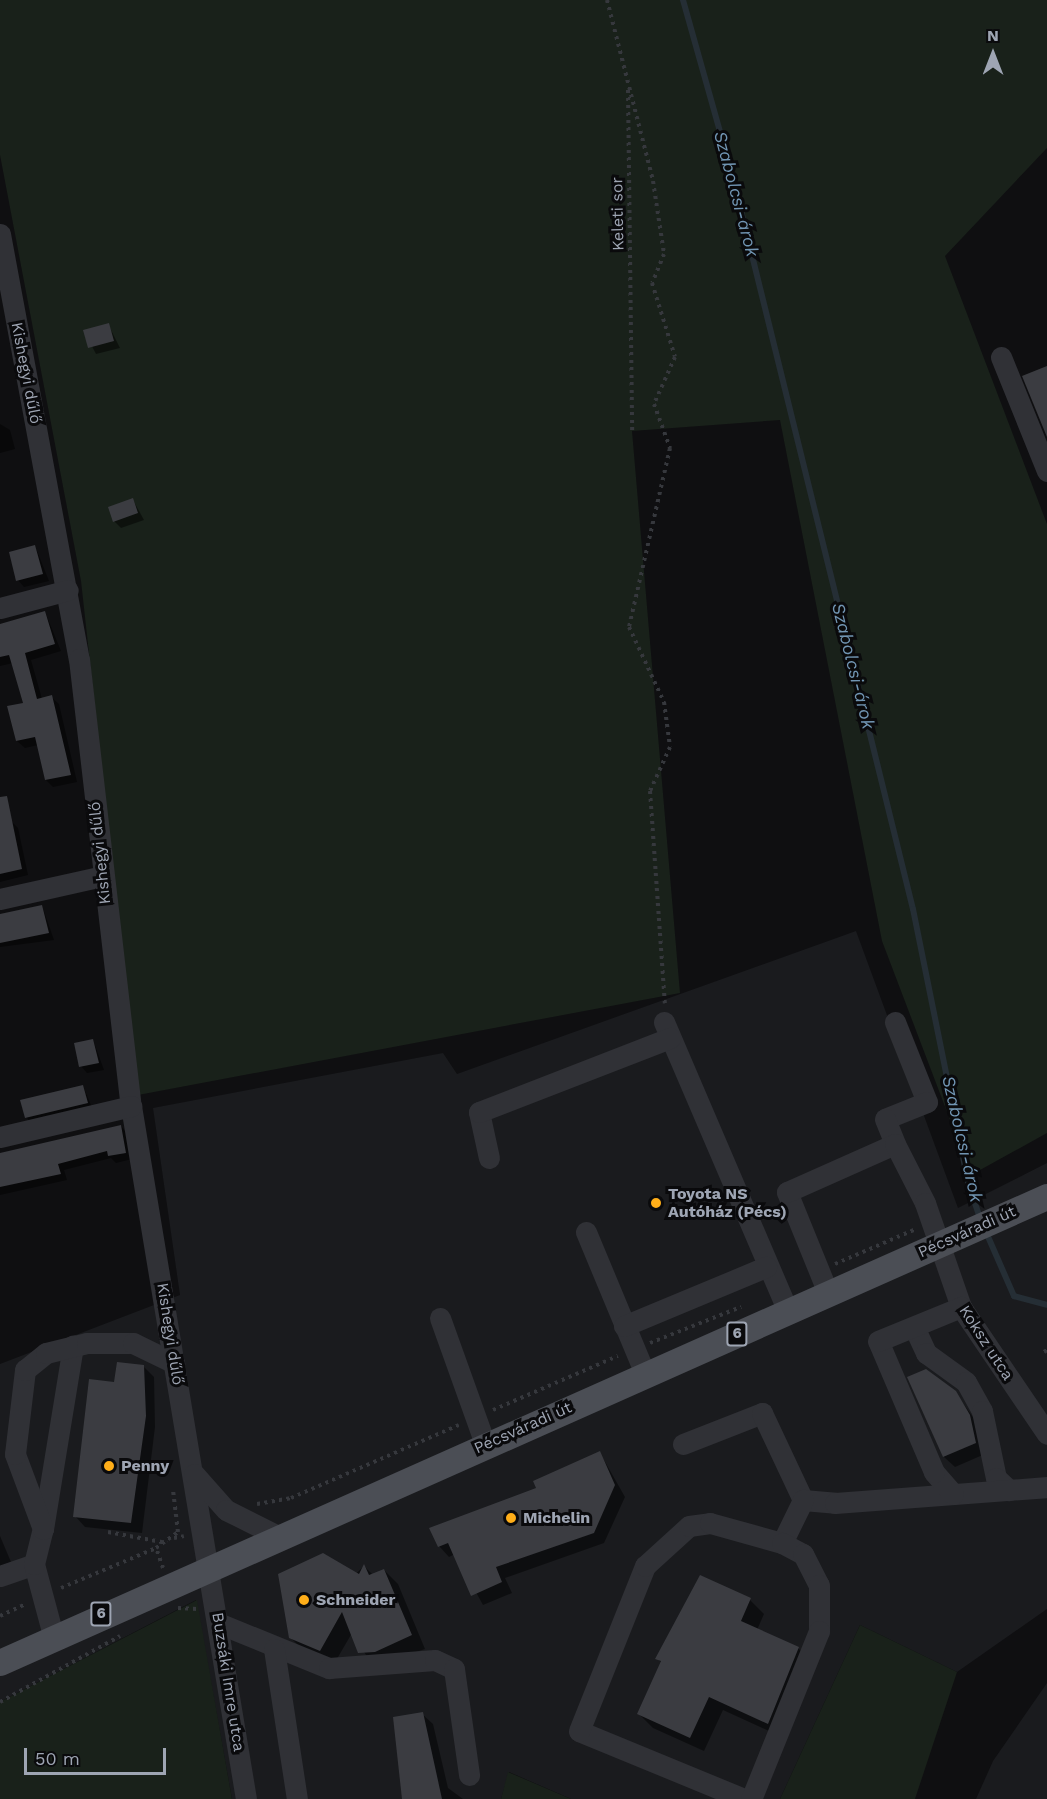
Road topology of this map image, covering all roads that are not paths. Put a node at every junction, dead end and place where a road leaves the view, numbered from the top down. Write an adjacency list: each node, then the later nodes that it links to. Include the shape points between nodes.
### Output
1 (0, 234): 4 (street, Kishegyi dűlő)
2 (1001, 357): 3 (street)
3 (1047, 471)
4 (68, 590): 5 (street); 6 (street, Kishegyi dűlő)
5 (0, 608)
6 (102, 876): 7 (street); 9 (street, Kishegyi dűlő)
7 (0, 898)
8 (895, 1022): 11 (street, Koksz utca, via 927,1102 885,1119)
9 (131, 1106): 10 (street); 24 (street, Kishegyi dűlő)
10 (0, 1137)
11 (895, 1144): 15 (street, Koksz utca); 17 (street, via 786,1191)
12 (489, 1158): 16 (street, via 479,1112 667,1030)
13 (1047, 1197): 15 (main road, Pécsváradi út / 6, via 984,1225)
14 (586, 1232): 21 (street)
15 (934, 1234): 17 (main road, Pécsváradi út / 6); 19 (street, Koksz utca)
16 (766, 1267): 18 (street); 21 (street)
17 (822, 1283): 18 (main road, Pécsváradi út / 6)
18 (783, 1301): 25 (main road, Pécsváradi út / 6)
19 (961, 1307): 22 (street); 26 (street, Koksz utca)
20 (440, 1318): 27 (street)
21 (624, 1326): 25 (street)
22 (914, 1326): 31 (street, via 926,1353 955,1372 971,1392 982,1411 996,1478); 32 (street, via 878,1341 934,1472)
23 (73, 1345): 24 (street, via 133,1343); 34 (street); 34 (street, via 46,1353 25,1370 15,1424 20,1478)
24 (174, 1363): 29 (street, Kishegyi dűlő)
25 (645, 1374): 27 (main road, Pécsváradi út / 6)
26 (1047, 1434)
27 (485, 1444): 35 (main road, Pécsváradi út / 6)
28 (683, 1444): 33 (street, via 762,1413)
29 (194, 1473): 35 (street, via 231,1514); 38 (street, Kishegyi dűlő)
30 (1047, 1487): 31 (street)
31 (1009, 1490): 32 (street)
32 (953, 1494): 33 (street)
33 (803, 1500): 36 (street)
34 (43, 1529): 37 (street)
35 (278, 1536): 38 (main road, Pécsváradi út / 6)
36 (782, 1543): 47 (street, via 710,1523 689,1526 671,1537 645,1566 579,1731); 48 (street, via 803,1554 819,1585 819,1631)
37 (34, 1564): 39 (street); 41 (street)
38 (209, 1565): 40 (street, Buzsáki Imre utca); 41 (main road, Pécsváradi út / 6)
39 (0, 1576)
40 (217, 1614): 42 (street); 45 (street, Buzsáki Imre utca)
41 (53, 1635): 43 (main road, Pécsváradi út / 6)
42 (274, 1648): 44 (street, via 329,1668 435,1660 454,1669); 46 (street)
43 (0, 1663)
44 (469, 1775)
45 (246, 1799)
46 (297, 1799)
47 (744, 1799)
48 (751, 1799)

